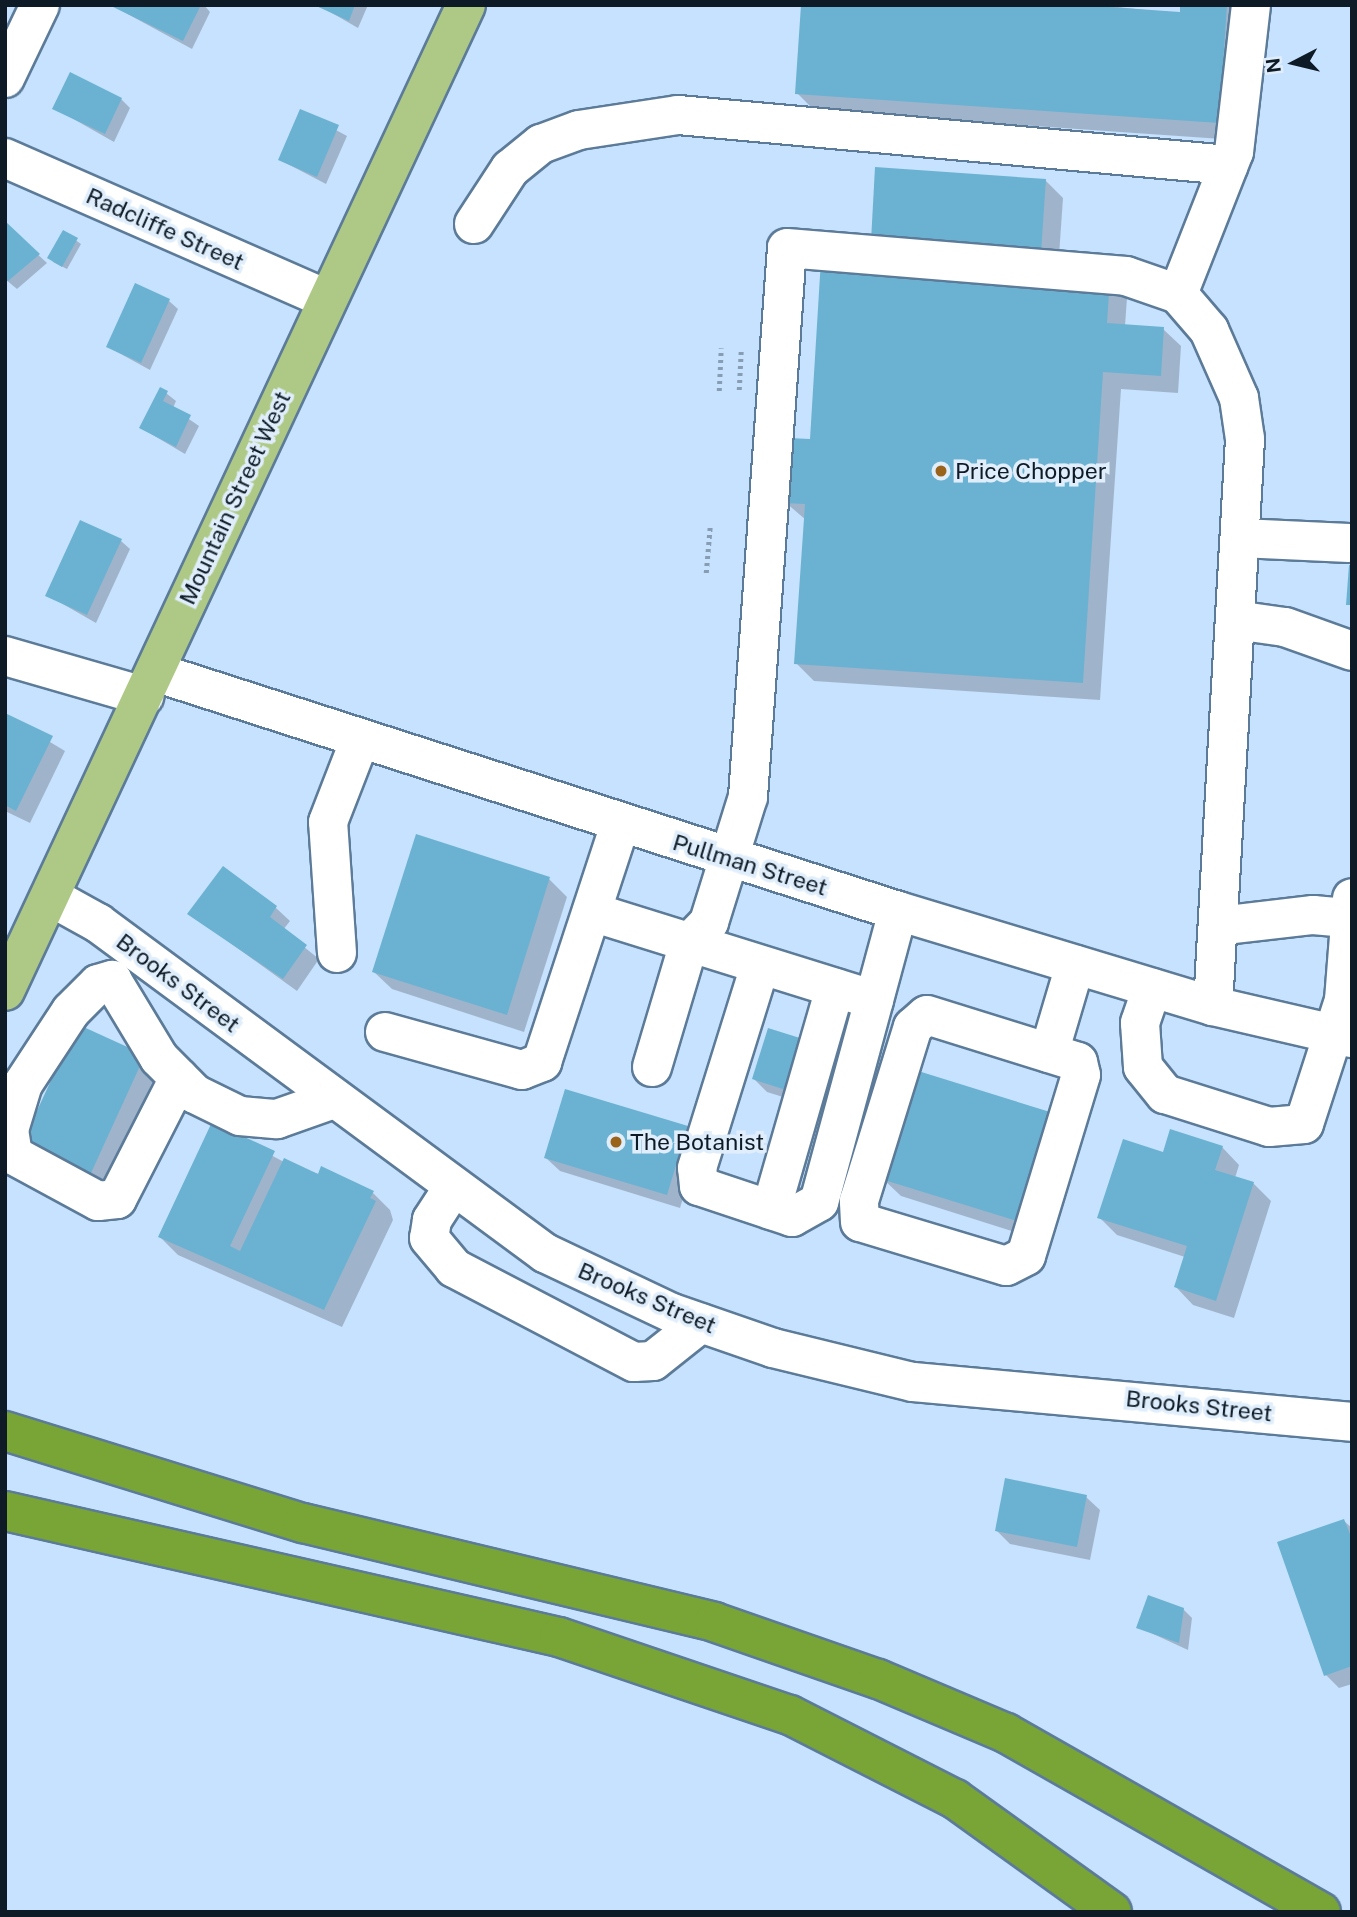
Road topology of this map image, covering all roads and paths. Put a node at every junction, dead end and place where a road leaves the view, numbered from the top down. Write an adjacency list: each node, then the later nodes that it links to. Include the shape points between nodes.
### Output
1 (40, 5): 4 (street)
2 (466, 5): 9 (main road, Mountain Street West)
3 (1251, 5): 6 (street)
4 (5, 78)
5 (5, 159): 9 (street, Radcliffe Street)
6 (1228, 164): 7 (street, via 678,115 579,130 541,144 510,169); 8 (street)
7 (474, 224)
8 (1178, 294): 15 (street, via 1209,330 1239,398 1245,439); 24 (street, via 1126,276 787,248 748,797)
9 (326, 299): 21 (main road, Mountain Street West)
10 (721, 348): 12 (path)
11 (741, 350): 13 (path)
12 (719, 391)
13 (739, 394)
14 (710, 526): 17 (path)
15 (1240, 538): 16 (street); 18 (street)
16 (1349, 543)
17 (706, 573)
18 (1235, 620): 19 (street, via 1285,627); 29 (street)
19 (1352, 651)
20 (5, 656): 21 (street, Pullman Street)
21 (150, 684): 22 (street, Pullman Street); 25 (main road, Mountain Street West)
22 (359, 742): 23 (street, Pullman Street); 31 (street, via 328,822)
23 (620, 825): 24 (street, Pullman Street); 28 (street)
24 (730, 859): 27 (street, Pullman Street); 30 (street, via 709,922)
25 (51, 897): 36 (main road, Mountain Street West); 43 (street, Brooks Street, via 97,923)
26 (1351, 908): 29 (street); 39 (street)
27 (898, 911): 32 (street, Pullman Street); 35 (street)
28 (592, 912): 30 (street); 38 (street, via 542,1062 522,1070)
29 (1218, 926): 37 (street)
30 (690, 943): 33 (street); 41 (street)
31 (337, 954)
32 (1076, 965): 34 (street, Pullman Street); 40 (street)
33 (760, 966): 35 (street); 45 (street, via 697,1168 699,1186)
34 (1152, 988): 37 (street, Pullman Street); 39 (street, via 1140,1023 1143,1067 1165,1094 1269,1127 1304,1124)
35 (843, 990): 45 (street); 45 (street, via 820,1202)
36 (5, 991)
37 (1213, 1006): 39 (street, Pullman Street)
38 (385, 1032)
39 (1341, 1036)
40 (1049, 1053): 40 (street, via 927,1014 913,1027 859,1201 860,1222 1006,1266 1027,1256 1081,1075 1078,1062)
41 (652, 1067)
42 (179, 1078): 42 (street, via 159,1058 125,993 112,980 98,984 71,1011 23,1084 9,1130 13,1154 98,1201 117,1199); 43 (street, via 195,1094 240,1116 277,1119)
43 (331, 1100): 44 (street, Brooks Street)
44 (452, 1189): 46 (street, Brooks Street, via 545,1253); 46 (street, via 432,1220 429,1238 454,1268 635,1362 653,1361)
45 (771, 1210)
46 (701, 1323): 48 (street, Brooks Street, via 914,1382)
47 (5, 1408): 50 (highway)
48 (1348, 1425)
49 (5, 1431): 50 (highway)
50 (43, 1443): 53 (highway, via 303,1523 714,1622 878,1679 1006,1733)
51 (11, 1510): 52 (highway, via 559,1637 790,1715 956,1799)
52 (1112, 1912)
53 (1321, 1912)

